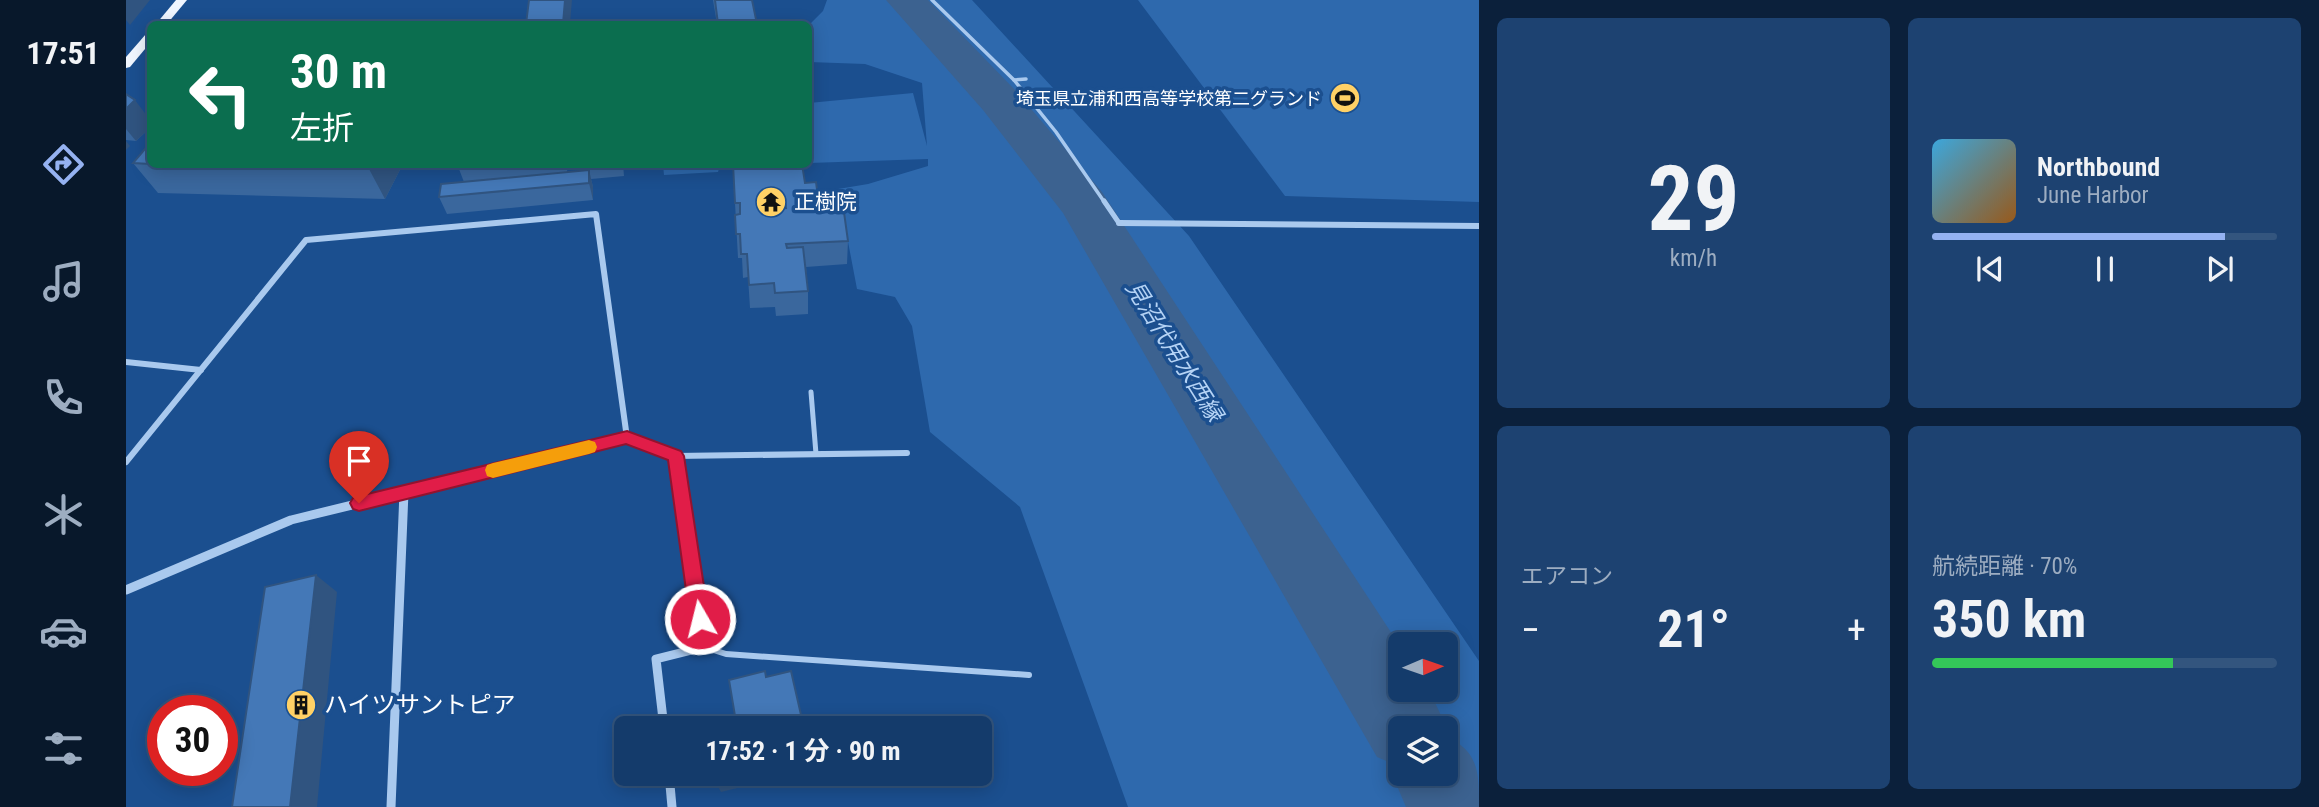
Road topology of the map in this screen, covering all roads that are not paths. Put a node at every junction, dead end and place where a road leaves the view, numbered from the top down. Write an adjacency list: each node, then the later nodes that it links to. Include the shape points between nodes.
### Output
1 (182, 0): 3 (main road)
2 (932, 0): 7 (lane)
3 (164, 21)
4 (147, 40): 5 (main road)
5 (126, 64)
6 (1026, 79): 7 (lane)
7 (1014, 80): 8 (lane)
8 (1119, 223): 9 (street)
9 (1479, 226)
10 (126, 362): 11 (street)
11 (201, 370): 13 (street, via 306,240 596,214); 17 (street)
12 (811, 392): 15 (lane)
13 (627, 438): 16 (street); 18 (street)
14 (907, 453): 15 (street)
15 (816, 454): 16 (street)
16 (675, 456): 20 (street)
17 (126, 462)
18 (404, 492): 19 (street, via 291,520); 24 (street)
19 (126, 590)
20 (704, 647): 21 (lane, via 726,654); 22 (street, via 656,659)
21 (1029, 675)
22 (663, 716)
23 (670, 786): 25 (street)
24 (391, 807)
25 (672, 807)

